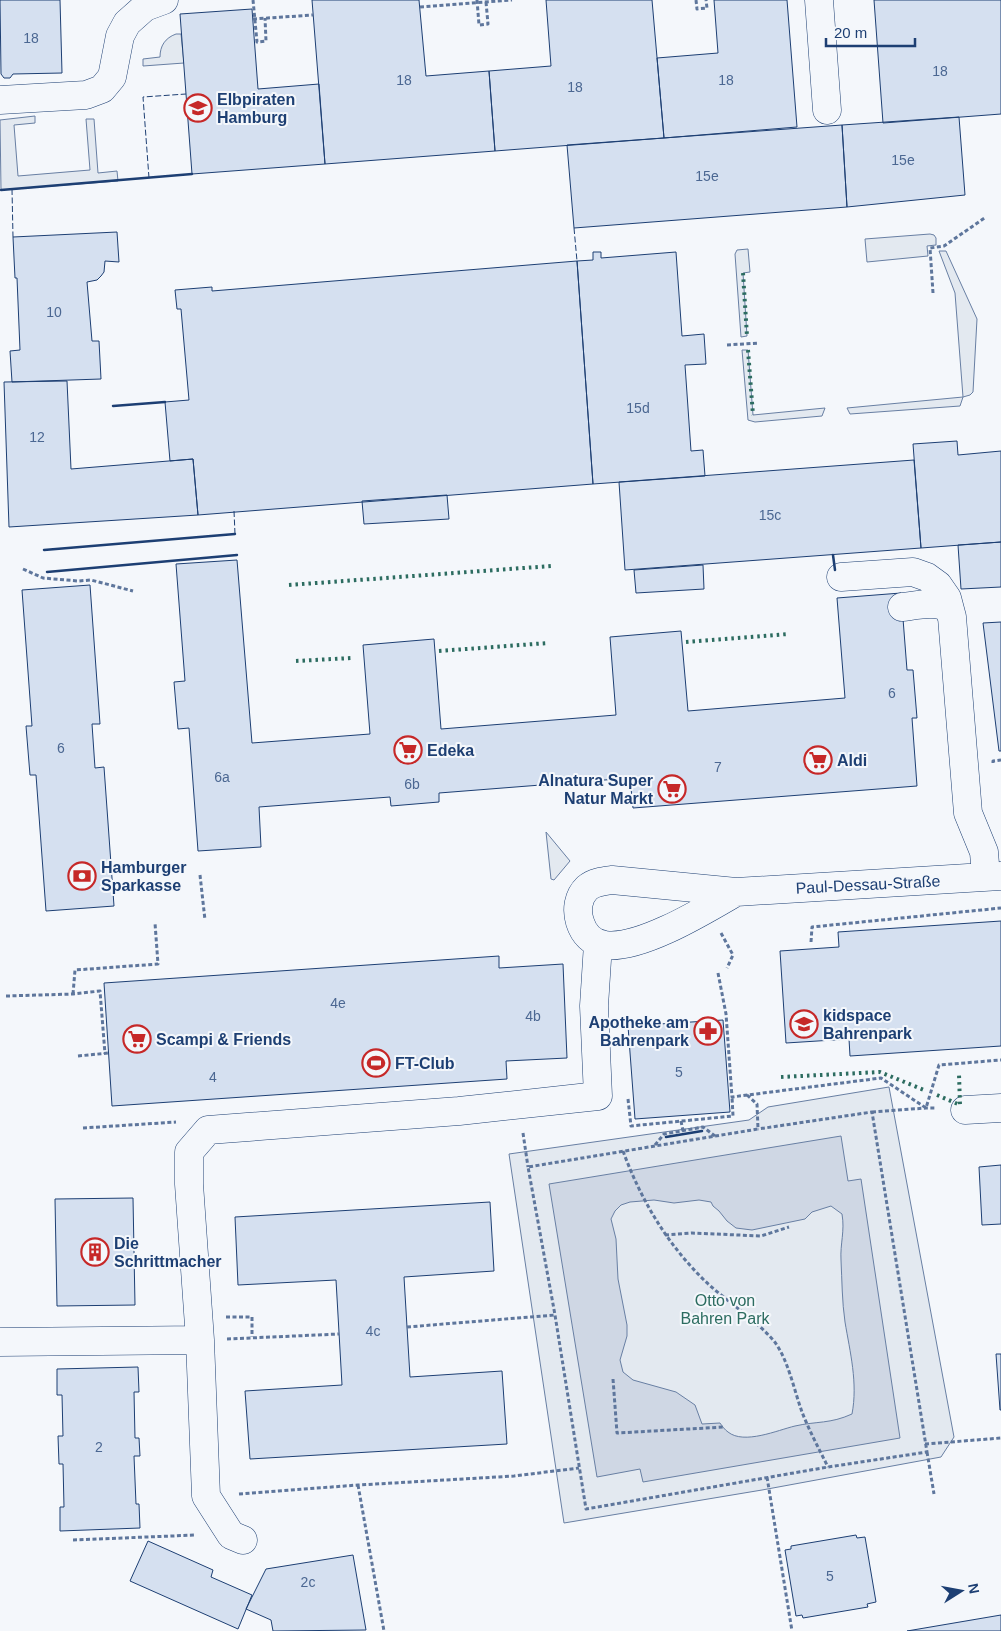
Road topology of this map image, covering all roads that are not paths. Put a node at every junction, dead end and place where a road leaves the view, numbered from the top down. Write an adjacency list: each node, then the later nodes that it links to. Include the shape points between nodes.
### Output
1 (164, 0): 3 (street, via 145,7 127,23 118,41 112,77 102,89 86,95)
2 (819, 0): 4 (street)
3 (0, 100)
4 (827, 110)
5 (841, 577): 7 (street, via 913,572 927,577 947,598)
6 (902, 607): 7 (street, via 942,605)
7 (952, 617): 8 (street, via 968,813)
8 (994, 877): 9 (street, Paul-Dessau-Straße)
9 (736, 892): 10 (street, Paul-Dessau-Straße, via 679,925 620,945); 10 (street, Paul-Dessau-Straße, via 626,880 598,882 581,895 578,905 582,926)
10 (598, 944): 13 (street, via 594,1006 598,1096 410,1116 208,1130 189,1152)
11 (1001, 1108): 12 (street)
12 (964, 1110)
13 (199, 1328): 14 (street); 15 (street, via 206,1496)
14 (0, 1342)
15 (237, 1537)

